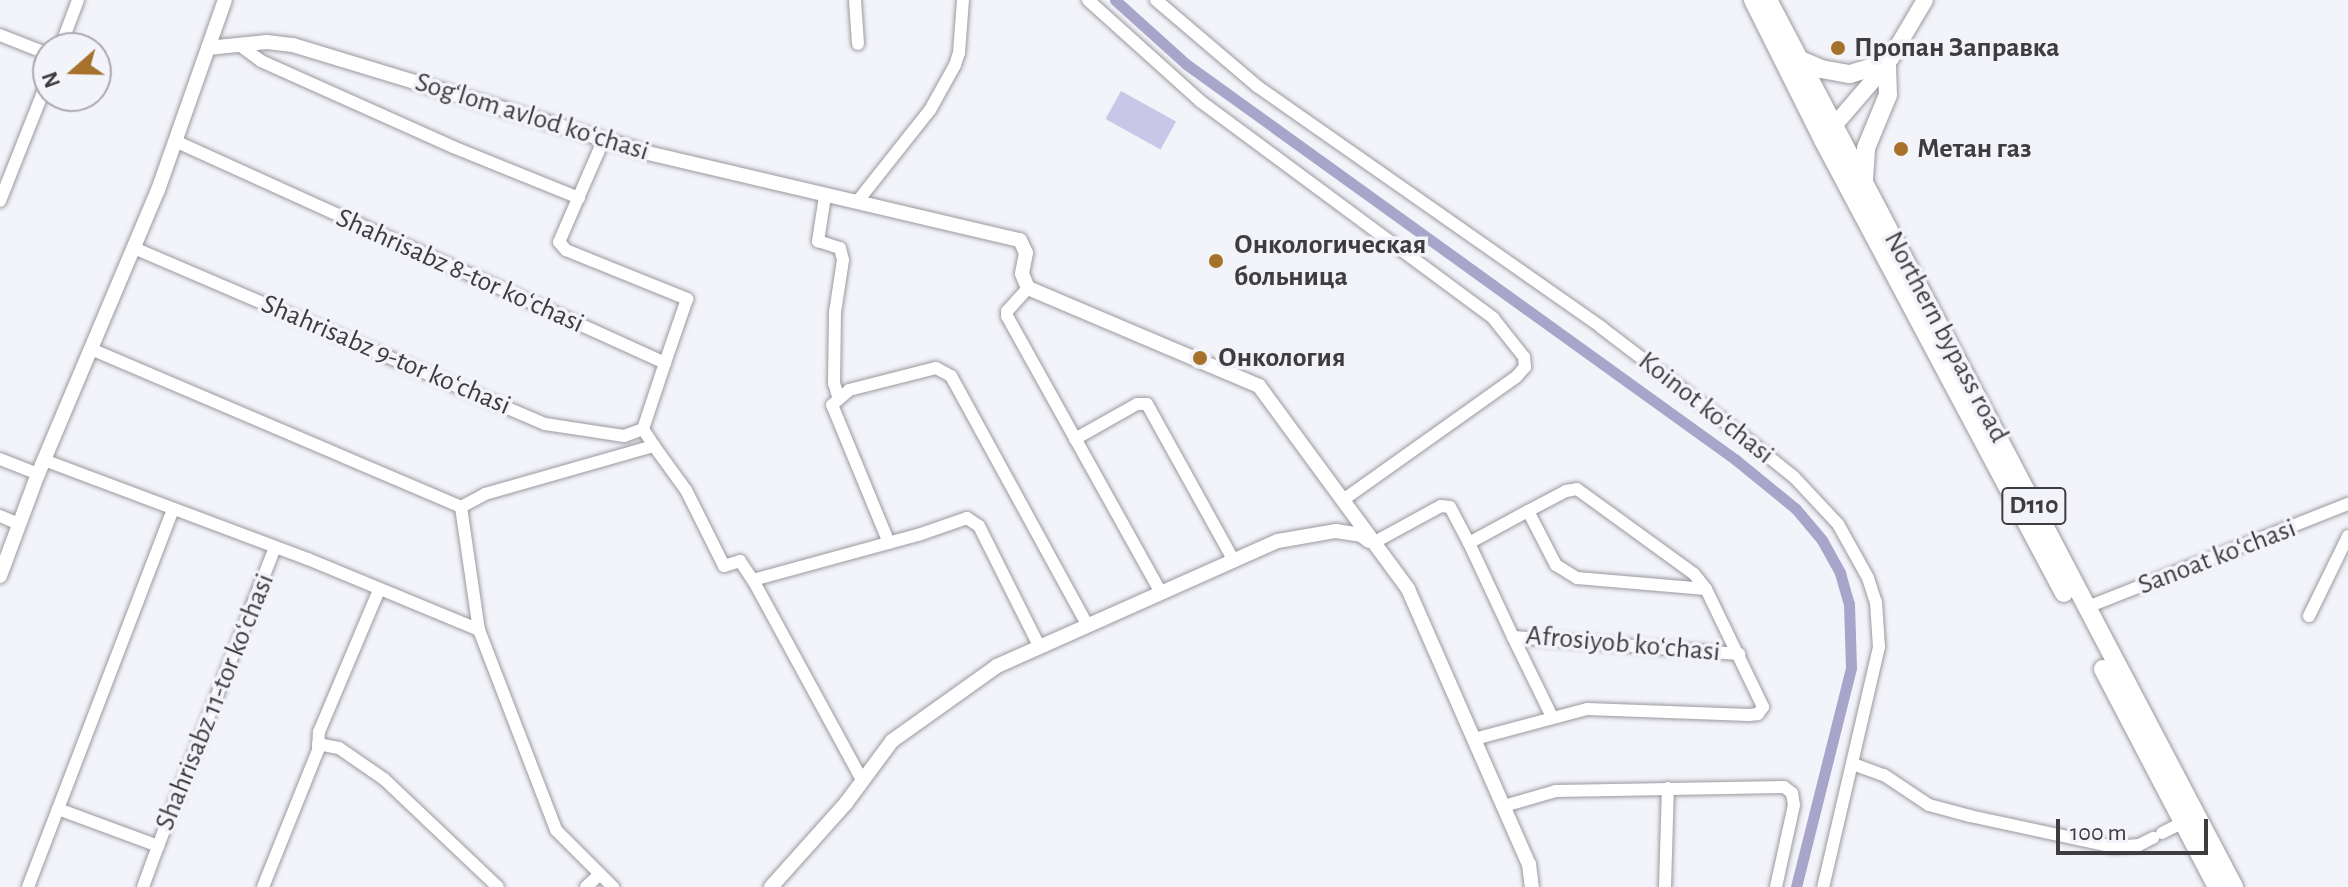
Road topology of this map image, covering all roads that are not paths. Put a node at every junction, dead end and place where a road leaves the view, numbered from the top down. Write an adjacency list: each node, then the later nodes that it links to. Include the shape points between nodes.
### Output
1 (78, 0): 10 (street)
2 (225, 0): 15 (street)
3 (855, 0): 12 (street)
4 (963, 0): 27 (street, via 955,65 930,110)
5 (1088, 0): 39 (street, via 1200,101 1493,318 1524,357 1525,367 1516,377)
6 (1156, 0): 67 (street, Koinot koʻchasi, via 1257,86 1602,328 1821,503 1868,578 1879,623 1877,659)
7 (1753, 0): 19 (main road, Northern bypass road / D110)
8 (1768, 0): 16 (main road, Northern bypass road / D110)
9 (1925, 0): 17 (main road)
10 (66, 32)
11 (0, 35): 14 (street)
12 (858, 44)
13 (242, 47): 15 (street, Sogʻlom avlod koʻchasi); 21 (street, Sogʻlom avlod koʻchasi, via 267,42 293,45); 25 (street, via 261,61)
14 (32, 48)
15 (208, 48): 20 (street)
16 (1798, 59): 17 (main road, via 1850,74); 19 (main road, Northern bypass road / D110)
17 (1889, 60): 19 (main road); 23 (main road, via 1888,95 1866,148)
18 (33, 112): 22 (street)
19 (1828, 133): 23 (main road, Northern bypass road / D110); 36 (main road, Northern bypass road / D110)
20 (175, 141): 28 (street); 31 (street, Shahrisabz 8-tor koʻchasi)
21 (603, 141): 24 (street, Sogʻlom avlod koʻchasi); 25 (street)
22 (4, 177): 26 (street)
23 (1864, 182): 36 (main road, Northern bypass road / D110)
24 (825, 196): 27 (street, Sogʻlom avlod koʻchasi); 32 (street, via 818,241 840,248 843,260 835,312)
25 (579, 198): 31 (street, via 561,246 687,299)
26 (0, 201)
27 (857, 202): 29 (street, Sogʻlom avlod koʻchasi, via 1020,240)
28 (134, 248): 30 (street); 33 (street, Shahrisabz 9-tor koʻchasi, via 545,424 624,436)
29 (1028, 288): 34 (street, via 1007,316); 39 (street, via 1259,386)
30 (91, 349): 38 (street); 41 (street)
31 (665, 363): 33 (street)
32 (838, 396): 47 (street, via 832,405 834,416); 59 (street, via 936,368 951,376)
33 (643, 429): 35 (street)
34 (1075, 439): 51 (street, via 1137,404 1147,404); 56 (street)
35 (654, 446): 41 (street, via 485,494); 53 (street, via 686,490 724,566 740,561)
36 (2001, 458): 57 (main road, Northern bypass road / D110); 72 (main road, Northern bypass road / D110)
37 (0, 459): 38 (street, Shahrisabz 11-tor koʻchasi)
38 (41, 467): 42 (street, Shahrisabz 11-tor koʻchasi); 45 (street)
39 (1343, 500): 48 (street)
40 (2348, 504): 57 (street, Sanoat koʻchasi)
41 (461, 507): 60 (street)
42 (173, 509): 50 (street, Shahrisabz 11-tor koʻchasi); 71 (street)
43 (1528, 511): 49 (street, Afrosiyob koʻchasi); 54 (street, via 1556,565 1577,578); 54 (street, Afrosiyob koʻchasi, via 1577,489 1694,574)
44 (0, 516): 45 (street)
45 (19, 524): 52 (street)
46 (2348, 536): 58 (street, Sanoat koʻchasi)
47 (889, 543): 53 (street); 62 (street, via 962,518 974,520)
48 (1373, 543): 49 (street, Afrosiyob koʻchasi, via 1445,505); 51 (street, via 1336,531 1278,541); 65 (street, via 1414,601)
49 (1469, 543): 61 (street, Afrosiyob koʻchasi)
50 (275, 548): 55 (street, Shahrisabz 11-tor koʻchasi); 73 (street, Shahrisabz 11-tor koʻchasi)
51 (1233, 559): 56 (street)
52 (0, 576)
53 (753, 580): 68 (street)
54 (1706, 589): 63 (street, Afrosiyob koʻchasi)
55 (379, 590): 60 (street, Shahrisabz 11-tor koʻchasi); 66 (street)
56 (1161, 593): 59 (street)
57 (2085, 608): 87 (main road, Northern bypass road / D110)
58 (2309, 616)
59 (1087, 624): 62 (street)
60 (479, 630): 74 (street, via 556,830)
61 (1513, 637): 63 (street, Afrosiyob koʻchasi); 64 (street)
62 (1039, 646): 68 (street, via 997,666 892,741)
63 (1739, 654): 64 (street, Afrosiyob koʻchasi, via 1763,704 1758,714 1608,708)
64 (1552, 717): 65 (street, Afrosiyob koʻchasi)
65 (1474, 739): 70 (street)
66 (318, 744): 77 (street); 78 (street, via 339,748 384,779)
67 (1853, 764): 72 (street, via 1884,775 1929,805 2115,847 2139,845); 85 (street, Koinot koʻchasi)
68 (862, 780): 81 (street)
69 (1668, 788): 70 (street, via 1546,792); 83 (street); 84 (street, via 1789,790 1794,805)
70 (1504, 806): 82 (street, via 1529,864)
71 (58, 809): 73 (street, Shahrisabz 11-tor koʻchasi); 75 (street)
72 (2182, 823): 86 (main road, Northern bypass road / D110)
73 (158, 846): 76 (street)
74 (600, 874): 79 (street); 80 (street)
75 (28, 887)
76 (143, 887)
77 (263, 887)
78 (498, 887)
79 (586, 887)
80 (613, 887)
81 (771, 887)
82 (1532, 887)
83 (1665, 887)
84 (1776, 887)
85 (1823, 887)
86 (2217, 887)
87 (2234, 887)

